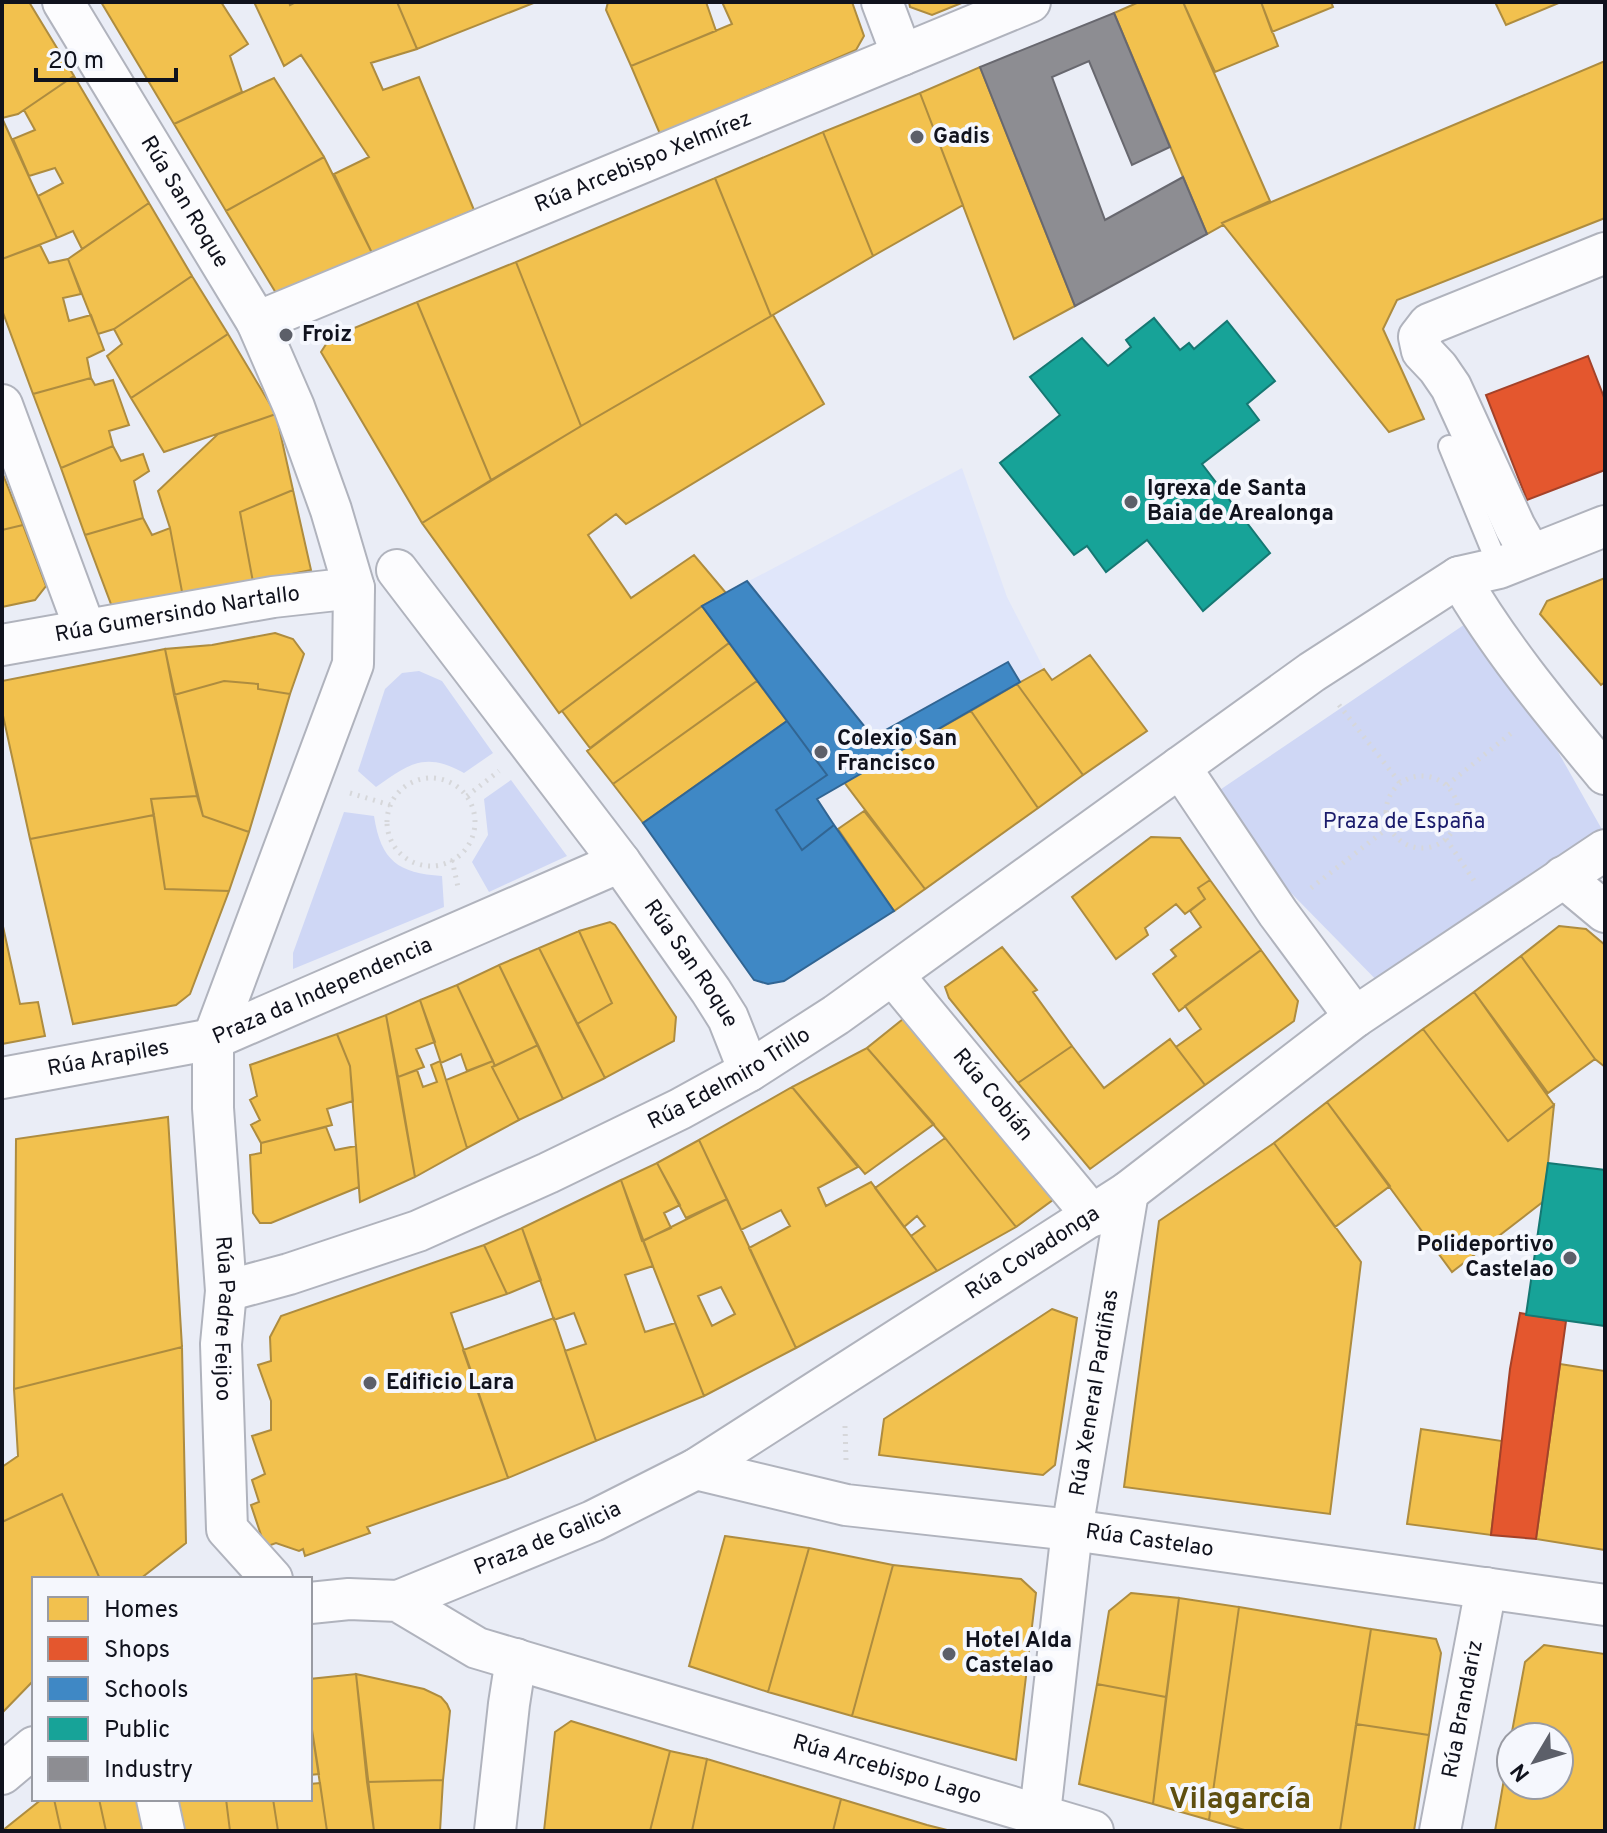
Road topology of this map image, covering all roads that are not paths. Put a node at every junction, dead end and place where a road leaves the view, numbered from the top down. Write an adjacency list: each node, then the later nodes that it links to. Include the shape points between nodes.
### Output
1 (63, 2): 6 (street, Rúa San Roque)
2 (882, 2): 4 (street)
3 (1030, 2): 4 (street, Rúa Arcebispo Xelmírez)
4 (902, 55): 6 (street, Rúa Arcebispo Xelmírez)
5 (1605, 253): 11 (street, via 1429,324 1419,337 1422,351 1451,387 1515,527)
6 (257, 322): 8 (street, Rúa San Roque)
7 (2, 405): 15 (street)
8 (294, 407): 14 (street, Praza da Independencia)
9 (1449, 446): 11 (lane)
10 (1605, 526): 11 (street)
11 (1515, 561): 13 (street)
12 (397, 570): 20 (street)
13 (1459, 577): 17 (street, via 1312,672); 18 (street, via 1547,705)
14 (354, 588): 15 (street, Rúa Gumersindo Nartallo); 25 (street, Praza da Independencia, via 353,664)
15 (85, 629): 16 (street, Rúa Gumersindo Nartallo)
16 (2, 645)
17 (1180, 767): 23 (street, Rúa Edelmiro Trillo); 24 (street)
18 (1605, 774)
19 (1605, 850): 21 (street)
20 (620, 862): 25 (street, Praza da Independencia); 26 (street, Rúa San Roque, via 728,1018)
21 (1563, 877): 22 (street); 24 (street)
22 (1605, 912)
23 (893, 975): 26 (street, Rúa Edelmiro Trillo); 29 (street, Rúa Cobián)
24 (1355, 1017): 28 (street, Rúa Covadonga)
25 (213, 1039): 27 (street, Rúa Arapiles); 30 (street, Rúa Padre Feijoo)
26 (749, 1071): 30 (street, Rúa Edelmiro Trillo, via 588,1154 418,1231)
27 (2, 1078)
28 (1128, 1192): 29 (street, Rúa Covadonga); 32 (street, Rúa Xeneral Pardiñas)
29 (1093, 1216): 31 (street, Rúa Covadonga)
30 (226, 1291): 33 (street, Rúa Padre Feijoo, via 221,1344 227,1529)
31 (696, 1469): 32 (street, Rúa Castelao, via 846,1505); 35 (street, Praza de Galicia, via 593,1521)
32 (1072, 1530): 34 (street, Rúa Castelao); 43 (street, Rúa Xeneral Pardiñas)
33 (270, 1577)
34 (1486, 1588): 37 (street, Rúa Castelao); 47 (street, Rúa Brandariz)
35 (398, 1601): 36 (street, Praza de Galicia); 38 (street, Praza de Galicia, via 477,1648)
36 (312, 1603)
37 (1605, 1605)
38 (516, 1659): 39 (street, Praza de Galicia); 45 (street)
39 (680, 1709): 43 (street, Rúa Arcebispo Lago)
40 (32, 1749): 41 (street)
41 (2, 1774)
42 (157, 1801): 44 (street)
43 (1039, 1824): 46 (street, Rúa Arcebispo Lago)
44 (164, 1831)
45 (495, 1831)
46 (1093, 1831)
47 (1440, 1831)

